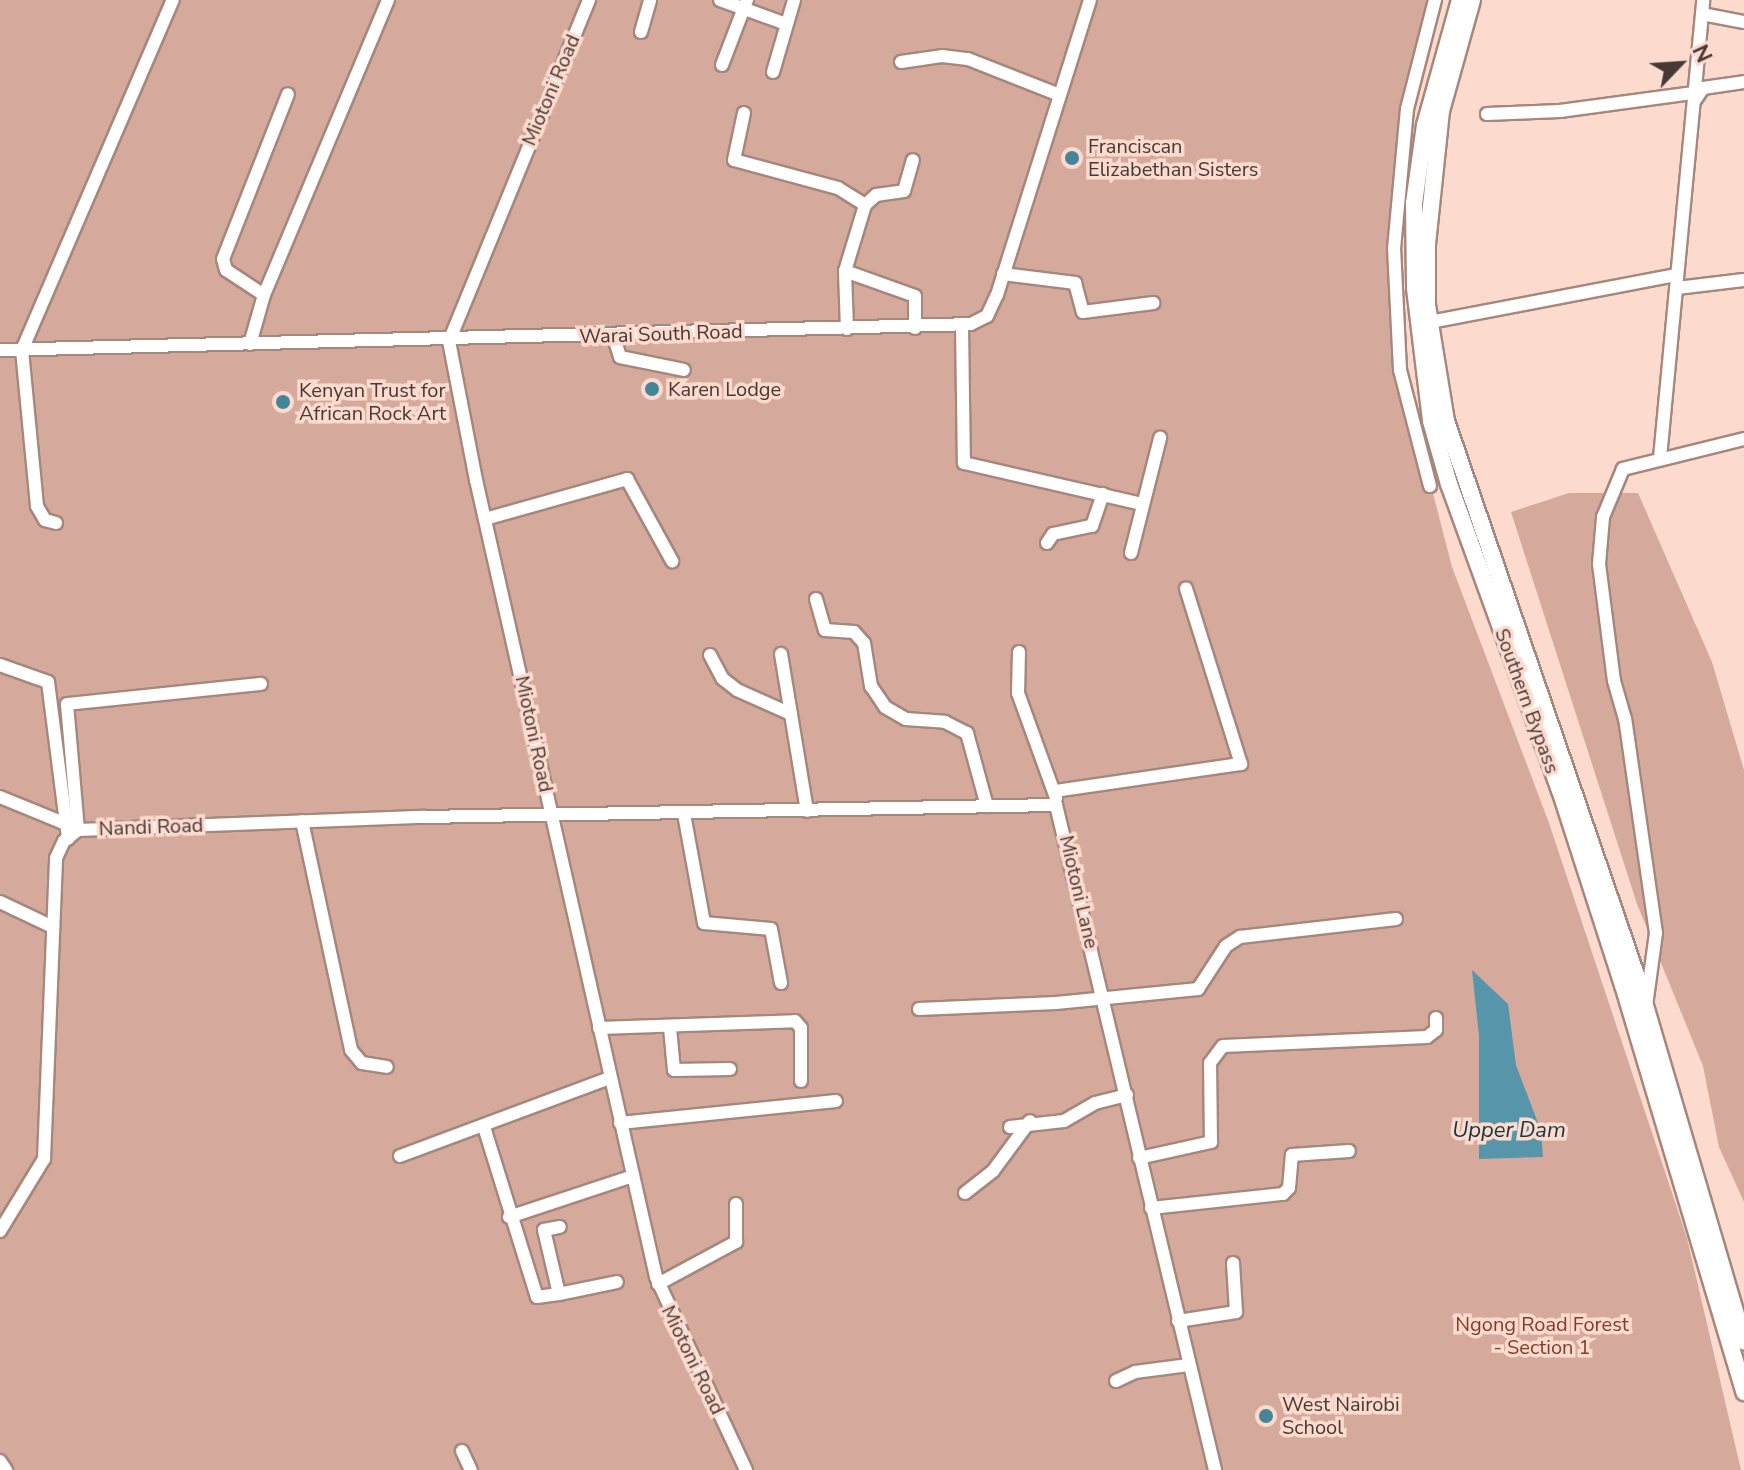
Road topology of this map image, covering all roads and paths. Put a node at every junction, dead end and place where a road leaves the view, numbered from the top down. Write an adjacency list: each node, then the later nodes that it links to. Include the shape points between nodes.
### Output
1 (173, 0): 42 (street)
2 (388, 0): 32 (street)
3 (589, 0): 39 (street, Miotoni Road)
4 (650, 0): 16 (street)
5 (720, 0): 12 (street)
6 (794, 0): 15 (street)
7 (1090, 0): 22 (street)
8 (1435, 0): 47 (street, via 1407,109 1394,249 1400,370)
9 (1460, 0): 111 (highway, Southern Bypass, via 1425,125 1414,203 1415,288 1431,421 1560,790)
10 (1472, 0): 34 (highway, Southern Bypass, via 1441,111 1431,176)
11 (1703, 0): 13 (street)
12 (745, 4): 15 (street); 18 (street)
13 (1702, 14): 14 (street); 23 (street)
14 (1744, 22)
15 (786, 24): 19 (street)
16 (641, 32)
17 (901, 62): 22 (street, via 942,56 968,59)
18 (722, 65)
19 (773, 72)
20 (1744, 82): 23 (street, via 1703,88)
21 (288, 94): 32 (street, via 223,259 226,270)
22 (1057, 94): 29 (street)
23 (1694, 98): 25 (street); 31 (street)
24 (744, 113): 27 (street, via 734,160 838,188)
25 (1487, 114)
26 (913, 160): 27 (street, via 904,191 876,195)
27 (865, 205): 28 (street)
28 (845, 271): 36 (street, via 915,296); 37 (street)
29 (1003, 274): 33 (street, via 1075,283 1083,312); 35 (street, via 987,316)
30 (1744, 280): 31 (street)
31 (1677, 281): 34 (street); 46 (street)
32 (264, 295): 40 (street)
33 (1153, 303)
34 (1430, 322): 77 (highway, Southern Bypass, via 1454,453)
35 (962, 326): 36 (street, Warai South Road); 48 (street, via 964,463)
36 (915, 328): 37 (street, Warai South Road)
37 (847, 329): 38 (street, Warai South Road)
38 (613, 335): 39 (street, Warai South Road); 43 (street, via 620,357)
39 (449, 341): 40 (street, Warai South Road); 50 (street, Miotoni Road)
40 (250, 344): 42 (street, Warai South Road)
41 (0, 350): 42 (street, Warai South Road)
42 (22, 350): 51 (street, via 37,506 45,520)
43 (684, 370)
44 (1160, 438): 49 (street)
45 (1744, 439): 46 (street)
46 (1660, 458): 77 (street, via 1619,473 1606,502 1599,555 1656,933)
47 (1430, 486)
48 (1103, 494): 49 (street); 52 (street, via 1092,526 1053,534)
49 (1141, 504): 53 (street)
50 (485, 519): 54 (street, via 627,479); 68 (street, Miotoni Road)
51 (56, 523)
52 (1047, 543)
53 (1131, 553)
54 (672, 561)
55 (1186, 588): 63 (street, via 1241,764)
56 (816, 599): 66 (street, via 825,630 854,632 864,643 871,686 885,707 906,719 945,722 967,733)
57 (1019, 652): 63 (street, Miotoni Lane, via 1018,693)
58 (781, 654): 62 (street)
59 (710, 655): 62 (street, via 723,679 737,690)
60 (0, 665): 71 (street, via 48,682)
61 (261, 684): 71 (street, via 67,704)
62 (791, 714): 67 (street)
63 (1055, 791): 65 (street, Miotoni Lane)
64 (0, 797): 71 (street)
65 (1056, 805): 66 (street); 76 (street, Miotoni Lane)
66 (987, 806): 67 (street)
67 (807, 811): 69 (street)
68 (552, 814): 69 (street); 70 (street, Nandi Road); 80 (street, Miotoni Road)
69 (684, 814): 75 (street, via 704,923 769,927)
70 (302, 821): 71 (street, Nandi Road); 82 (street, via 351,1050 362,1063)
71 (71, 831): 74 (street, via 56,858)
72 (0, 902): 74 (street)
73 (1396, 919): 76 (street, via 1240,937 1226,946 1201,988)
74 (53, 927): 99 (street, via 44,1159)
75 (781, 983)
76 (1103, 999): 78 (street); 86 (street, Miotoni Lane)
77 (1646, 1008): 108 (highway, Southern Bypass)
78 (919, 1009)
79 (1436, 1018): 94 (street, via 1436,1030 1427,1037 1223,1046 1210,1063 1211,1142)
80 (599, 1028): 81 (street); 84 (street, Miotoni Road)
81 (670, 1028): 83 (street, via 674,1070); 85 (street, via 795,1021 801,1028)
82 (387, 1067)
83 (730, 1069)
84 (610, 1078): 89 (street, Miotoni Road); 90 (street)
85 (801, 1081)
86 (1127, 1095): 88 (street, via 1095,1103 1064,1121); 94 (street, Miotoni Lane)
87 (836, 1101): 89 (street)
88 (1030, 1121): 91 (street); 96 (street, via 993,1171)
89 (620, 1123): 95 (street, Miotoni Road)
90 (484, 1127): 93 (street); 100 (street)
91 (1010, 1127)
92 (1349, 1151): 98 (street, via 1292,1155 1289,1188 1283,1194)
93 (400, 1156)
94 (1139, 1158): 98 (street, Miotoni Lane)
95 (633, 1176): 100 (street); 105 (street, Miotoni Road)
96 (965, 1193)
97 (736, 1204): 105 (street, via 736,1242)
98 (1151, 1208): 107 (street, Miotoni Lane)
99 (4, 1216): 102 (street)
100 (509, 1217): 106 (street, via 532,1295)
101 (560, 1227): 106 (street, via 544,1230)
102 (0, 1231)
103 (1233, 1263): 107 (street, via 1236,1312)
104 (617, 1282): 106 (street)
105 (658, 1284): 116 (street, Miotoni Road)
106 (559, 1294)
107 (1178, 1321): 109 (street, Miotoni Lane)
108 (1744, 1341)
109 (1189, 1365): 110 (street, via 1135,1372); 117 (street, Miotoni Lane)
110 (1116, 1381)
111 (1744, 1392)
112 (462, 1451): 115 (street)
113 (0, 1461): 114 (street)
114 (6, 1470)
115 (471, 1470)
116 (746, 1470)
117 (1215, 1470)

